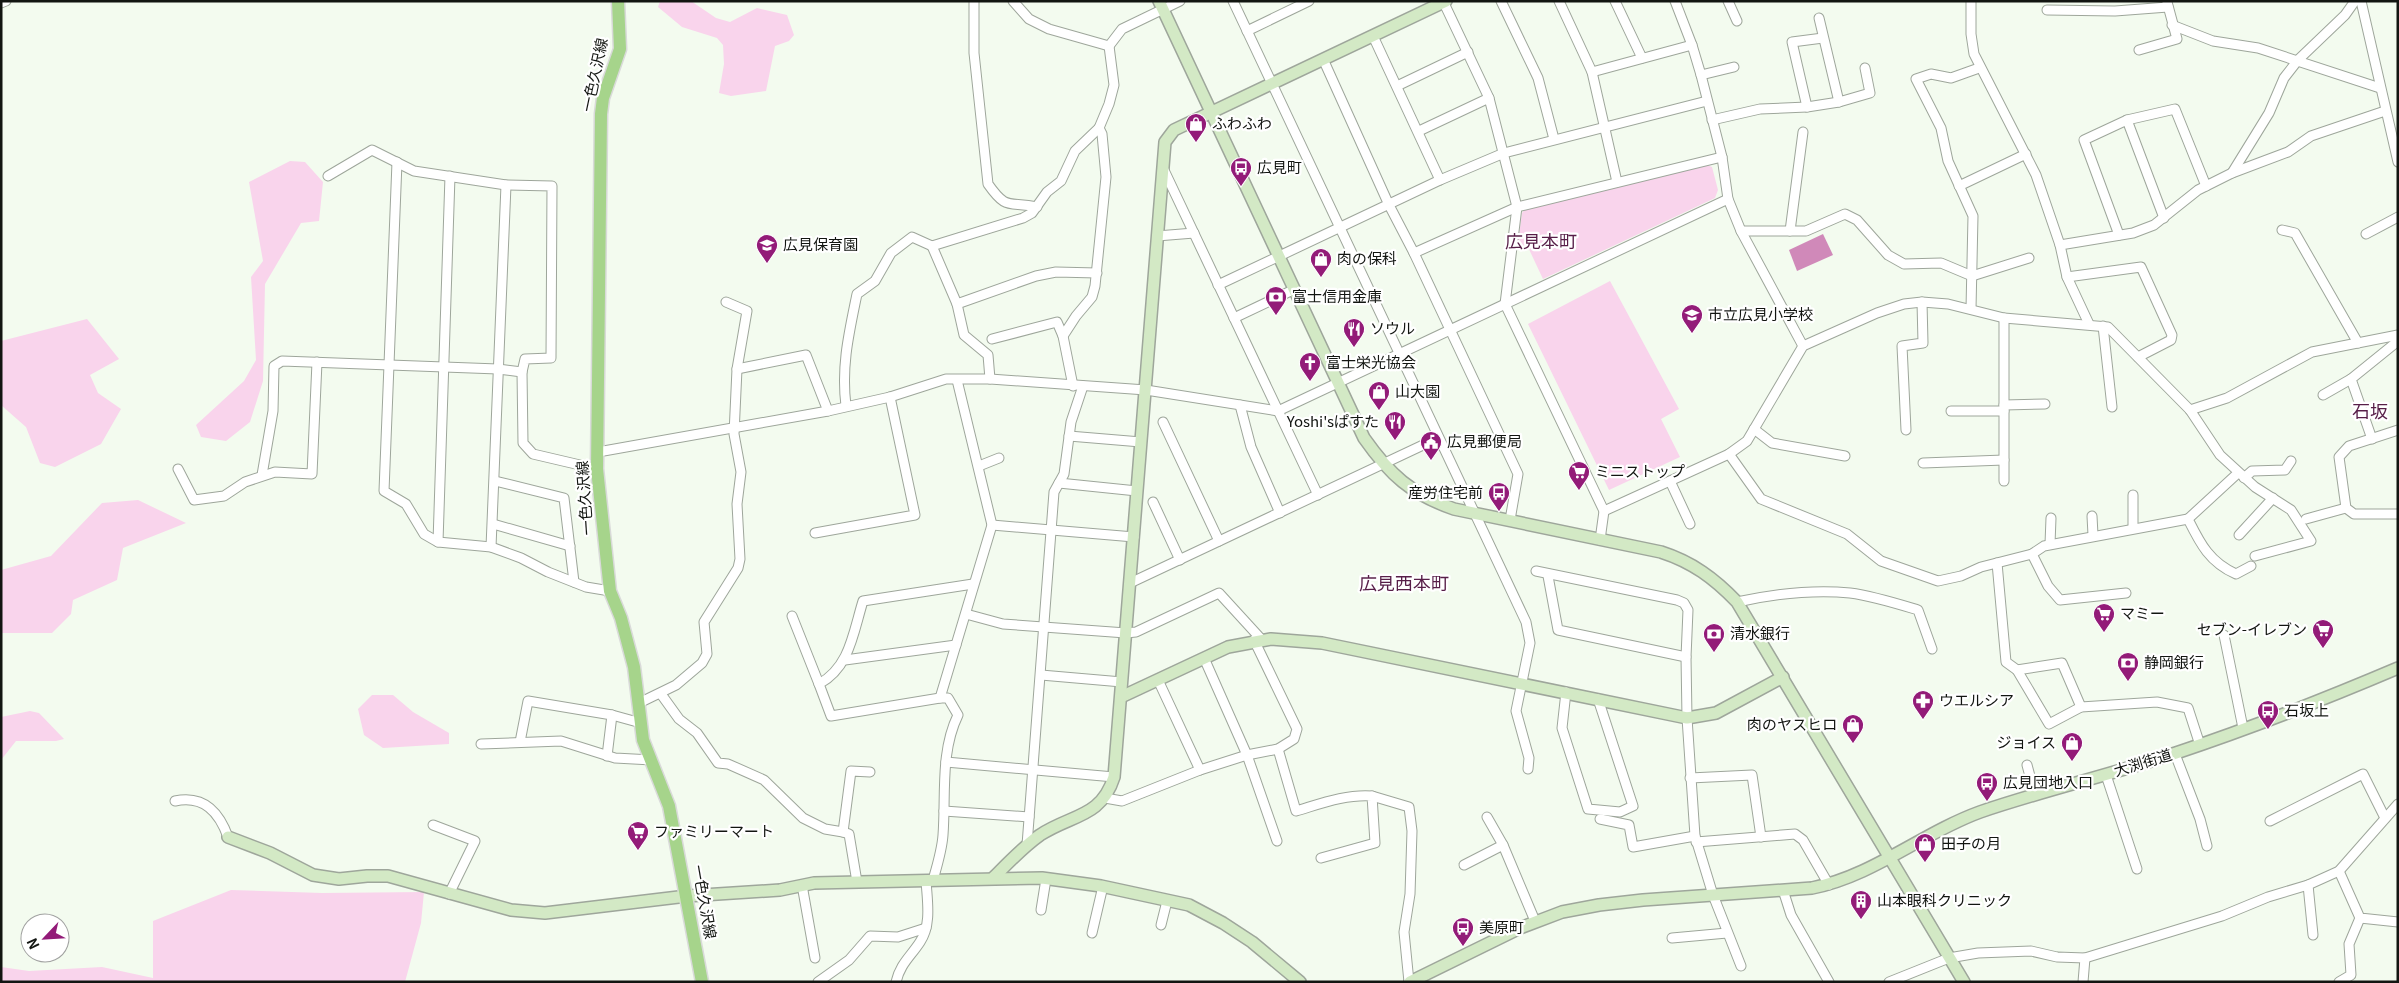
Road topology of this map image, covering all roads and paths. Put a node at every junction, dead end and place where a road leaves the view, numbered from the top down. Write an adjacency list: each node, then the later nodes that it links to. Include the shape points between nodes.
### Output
1 (6, 1): 16 (street)
2 (618, 1): 144 (main road, 一色久沢線, via 620,49 603,98 601,114)
3 (974, 1): 71 (street, via 974,53 988,184 999,200 1006,204)
4 (1013, 1): 28 (street, via 1029,18 1049,28)
5 (1180, 1): 19 (street)
6 (1233, 1): 24 (street)
7 (1309, 1): 24 (street)
8 (1501, 1): 54 (street, via 1538,78)
9 (1559, 1): 37 (street)
10 (1615, 1): 31 (street)
11 (1728, 1): 22 (street)
12 (1972, 1): 36 (street, via 1971,34)
13 (2355, 1): 33 (street, via 2345,15)
14 (2361, 1): 41 (street)
15 (1444, 2): 25 (street); 30 (street)
16 (1, 4)
17 (1680, 4): 27 (street)
18 (2168, 4): 20 (street, via 2115,11); 23 (street)
19 (1161, 5): 28 (street, via 1122,29); 47 (street)
20 (2047, 10)
21 (1819, 18): 26 (street)
22 (1737, 21)
23 (2172, 25): 29 (street, via 2176,39); 33 (street, via 2213,41 2258,48)
24 (1247, 31): 39 (street)
25 (1373, 36): 32 (street); 40 (street)
26 (1823, 38): 44 (street); 45 (street, via 1792,42)
27 (1692, 45): 31 (street); 38 (street)
28 (1109, 46): 51 (street, via 1114,84)
29 (2139, 50)
30 (1468, 52): 40 (street); 42 (street)
31 (1642, 58): 37 (street)
32 (1323, 60): 39 (street); 70 (street)
33 (2298, 60): 41 (street); 61 (street, via 2284,78 2269,113)
34 (1734, 66): 38 (street)
35 (1865, 68): 44 (street, via 1870,93)
36 (1980, 68): 56 (street); 67 (street, via 1951,78 1930,74 1916,79 1941,128 1948,161)
37 (1592, 72): 50 (street)
38 (1701, 75): 43 (street)
39 (1271, 84): 47 (street); 75 (street)
40 (1397, 86): 52 (street)
41 (2380, 88): 46 (street)
42 (1489, 98): 52 (street); 55 (street)
43 (1707, 101): 48 (street); 50 (street)
44 (1839, 102): 45 (street)
45 (1807, 107): 48 (street, via 1760,109)
46 (2385, 110): 59 (street); 61 (street, via 2311,136 2288,152)
47 (1211, 113): 60 (street, via 1174,130 1165,142); 86 (street)
48 (1712, 120): 57 (street)
49 (2127, 120): 68 (street, via 2175,109); 74 (street); 81 (street, via 2084,140)
50 (1603, 127): 54 (street); 65 (street)
51 (1099, 128): 71 (street, via 1076,151 1061,181 1047,192); 88 (street, via 1106,177)
52 (1419, 131): 64 (street)
53 (1803, 132): 78 (street)
54 (1554, 139): 55 (street)
55 (1504, 153): 64 (street); 72 (street)
56 (2026, 154): 67 (street); 83 (street)
57 (1722, 157): 65 (street); 69 (street)
58 (397, 162): 62 (street, via 372,150); 63 (street, via 414,171); 112 (street)
59 (2398, 162)
60 (1162, 167): 79 (street); 82 (street)
61 (2232, 173): 68 (street)
62 (328, 176)
63 (450, 176): 66 (street); 113 (street)
64 (1440, 180): 70 (street)
65 (1617, 182): 72 (street)
66 (506, 185): 114 (street); 116 (street, via 552,186 551,358 525,359)
67 (1959, 186): 89 (street, via 1973,216)
68 (2206, 186): 74 (street)
69 (1728, 199): 76 (street); 96 (street)
70 (1389, 205): 75 (street); 85 (street)
71 (1037, 207): 84 (street, via 1023,218)
72 (1517, 207): 85 (street); 96 (street)
73 (2398, 217): 80 (street)
74 (2164, 218): 81 (street, via 2133,233)
75 (1339, 228): 86 (street); 109 (street)
76 (1741, 230): 78 (street); 108 (street)
77 (2282, 230): 107 (street, via 2295,233)
78 (1790, 231): 89 (street, via 1806,230 1845,214 1857,220 1888,255 1904,264 1941,263)
79 (1194, 233): 82 (street); 91 (street)
80 (2366, 234)
81 (2119, 235): 83 (street)
82 (1158, 236): 123 (street)
83 (2060, 245): 90 (street)
84 (932, 246): 95 (street); 128 (street, via 912,238 891,253 875,280 857,294 845,353 843,381)
85 (1414, 253): 102 (street)
86 (1280, 257): 91 (street); 92 (street)
87 (2029, 258): 89 (street)
88 (1097, 273): 95 (street, via 1056,272 1036,276); 104 (street, via 1092,297)
89 (1972, 276): 97 (street)
90 (2067, 277): 100 (street); 110 (street, via 2141,267 2172,335 2171,340)
91 (1218, 285): 98 (street)
92 (1294, 289): 98 (street); 120 (street)
93 (726, 302): 115 (street, via 748,311)
94 (1922, 302): 97 (street); 108 (street, via 1877,313); 138 (street, via 1924,343 1902,346)
95 (957, 304): 119 (street, via 964,334 988,355)
96 (1505, 304): 102 (street); 167 (street)
97 (1971, 309): 99 (street)
98 (1234, 318): 134 (street)
99 (2004, 318): 100 (street); 130 (street)
100 (2089, 324): 101 (street)
101 (2103, 326): 110 (street, via 2108,327); 129 (street)
102 (1451, 330): 109 (street); 174 (street, via 1518,474)
103 (2398, 335): 107 (street)
104 (1064, 336): 105 (street, via 1057,322); 121 (street)
105 (992, 339)
106 (2398, 341): 117 (street)
107 (2358, 343): 131 (street, via 2312,352 2228,398)
108 (1803, 346): 137 (street)
109 (1399, 355): 120 (street); 141 (street)
110 (2138, 357): 131 (street)
111 (317, 362): 112 (street); 155 (street, via 282,361 274,366 273,411); 155 (street, via 312,474 275,472)
112 (388, 365): 113 (street); 187 (street, via 384,491 406,504 424,534)
113 (444, 366): 114 (street); 187 (street)
114 (498, 369): 116 (street); 157 (street)
115 (737, 369): 132 (street, via 806,355); 136 (street)
116 (522, 372): 154 (street, via 523,443 533,454)
117 (2351, 379): 124 (street); 142 (street)
118 (957, 380): 119 (street); 125 (street, via 946,379); 152 (street)
119 (990, 380): 121 (street)
120 (1338, 383): 134 (street); 151 (street, via 1364,438)
121 (1072, 386): 122 (street)
122 (1083, 386): 123 (street); 140 (street)
123 (1146, 390): 127 (street); 143 (street)
124 (2323, 394)
125 (890, 397): 128 (street); 181 (street, via 915,515)
126 (2046, 404): 130 (street)
127 (1240, 405): 134 (street); 169 (street, via 1251,447)
128 (846, 406): 132 (street)
129 (2112, 407)
130 (2004, 408): 133 (street); 148 (street)
131 (2190, 410): 156 (street, via 2220,455)
132 (828, 411): 136 (street)
133 (1951, 411)
134 (1278, 412): 162 (street)
135 (1163, 422): 186 (street)
136 (734, 429): 144 (street); 224 (street, via 742,472 737,504 738,568 704,622 707,654 702,663)
137 (1754, 429): 145 (street, via 1747,441); 146 (street, via 1772,442)
138 (1906, 430)
139 (2398, 430): 142 (street)
140 (1069, 436): 143 (street); 160 (street, via 1064,474)
141 (1438, 438): 151 (street); 168 (street)
142 (2372, 439): 166 (street, via 2349,446 2340,457)
143 (1141, 442): 161 (street)
144 (598, 452): 154 (main road, 一色久沢線)
145 (1729, 454): 158 (street); 194 (street, via 1760,499 1848,534 1881,561 1938,581)
146 (1844, 456)
147 (999, 458): 152 (street)
148 (2004, 460): 150 (street); 159 (street)
149 (2291, 461): 156 (street, via 2285,470 2252,471)
150 (1923, 463)
151 (1383, 465): 162 (street); 168 (street, via 1413,490 1434,502)
152 (979, 466): 178 (street)
153 (178, 469): 155 (street, via 194,500 224,496)
154 (598, 469): 201 (main road, 一色久沢線)
155 (262, 475)
156 (2241, 475): 164 (street); 173 (street)
157 (495, 480): 176 (street); 189 (street, via 564,498)
158 (1670, 481): 167 (street); 177 (street)
159 (2004, 481)
160 (1059, 483): 161 (street); 180 (street, via 1054,492)
161 (1137, 491): 184 (street)
162 (1318, 495): 169 (street)
163 (2134, 495): 179 (street)
164 (2273, 498): 182 (street); 192 (street, via 2291,510 2311,541)
165 (1153, 502): 193 (street)
166 (2346, 508): 170 (street, via 2354,514); 175 (street)
167 (1604, 511): 185 (street)
168 (1472, 512): 174 (street); 222 (street, via 1526,622 1530,643)
169 (1280, 513): 186 (street)
170 (2398, 514)
171 (2092, 516): 183 (street)
172 (2051, 518): 188 (street)
173 (2188, 519): 179 (street); 195 (street, via 2205,552 2227,570 2236,574)
174 (1510, 520): 185 (street)
175 (2306, 520)
176 (493, 524): 189 (street); 190 (street)
177 (1690, 524)
178 (992, 525): 180 (street); 200 (street)
179 (2133, 528): 183 (street)
180 (1052, 531): 184 (street); 206 (street)
181 (815, 533)
182 (2239, 535)
183 (2092, 536): 188 (street)
184 (1134, 537): 199 (street)
185 (1600, 540): 203 (street, via 1683,559 1718,582)
186 (1219, 541): 193 (street)
187 (438, 542): 190 (street)
188 (2050, 544): 191 (street)
189 (570, 546): 198 (street)
190 (491, 547): 198 (street)
191 (2032, 554): 194 (street); 202 (street, via 2048,586 2060,600)
192 (2255, 556)
193 (1180, 560): 199 (street)
194 (1997, 563): 216 (street, via 2006,662)
195 (2251, 566)
196 (1536, 572): 197 (street)
197 (1548, 576): 212 (street, via 1558,630); 212 (street, via 1684,603 1688,610)
198 (574, 582): 201 (street)
199 (1130, 583): 207 (street)
200 (974, 584): 204 (street); 214 (street, via 863,601)
201 (610, 591): 228 (main road, 一色久沢線, via 634,667)
202 (2126, 593)
203 (1737, 602): 211 (street, via 1799,592 1848,593 1876,598 1918,610); 218 (street)
204 (966, 614): 206 (street, via 1003,624); 210 (street)
205 (792, 616): 221 (street)
206 (1045, 627): 207 (street); 217 (street)
207 (1126, 633): 209 (street, via 1136,632 1219,593); 220 (street)
208 (2224, 635): 233 (street)
209 (1258, 640): 213 (street, via 1228,647); 222 (street, via 1322,643); 237 (street, via 1297,729 1294,740)
210 (956, 645): 214 (street); 226 (street)
211 (1932, 649)
212 (1686, 657): 231 (street)
213 (1204, 658): 219 (street); 239 (street)
214 (845, 660): 221 (street, via 832,677)
215 (2398, 668): 233 (street, 大渕街道)
216 (2017, 670): 229 (street, via 2062,663); 229 (street, via 2049,724)
217 (1041, 675): 220 (street); 245 (street)
218 (1783, 677): 231 (street, via 1716,713); 272 (street)
219 (1158, 680): 225 (street); 246 (street)
220 (1122, 682): 225 (street)
221 (819, 684): 226 (street, via 831,716)
222 (1521, 684): 223 (street); 244 (street, via 1516,711 1529,758)
223 (1566, 692): 227 (street); 227 (street, via 1562,728 1588,809 1620,812 1633,806)
224 (661, 694): 228 (street); 263 (street, via 679,719 697,732 718,762 764,780 803,818 825,829)
225 (1121, 697): 249 (street)
226 (940, 698): 242 (street, via 948,698 958,715 950,731)
227 (1598, 699): 231 (street)
228 (639, 703): 232 (main road, 一色久沢線)
229 (2081, 707): 236 (street, via 2157,702 2188,708)
230 (612, 715): 232 (street); 234 (street, via 528,701); 240 (street)
231 (1687, 718): 250 (street)
232 (641, 723): 241 (main road, 一色久沢線, via 643,740)
233 (2243, 728): 236 (street, 大渕街道)
234 (520, 742): 235 (street); 240 (street, via 561,741)
235 (481, 744)
236 (2200, 745): 238 (street, 大渕街道)
237 (1278, 749): 239 (street); 251 (street, via 1296,811 1336,799)
238 (2175, 754): 248 (street, 大渕街道); 270 (street)
239 (1247, 755): 246 (street); 267 (street)
240 (607, 756): 241 (street)
241 (652, 760): 287 (main road, 一色久沢線, via 667,794)
242 (946, 762): 245 (street); 256 (street)
243 (2027, 765): 252 (street)
244 (1528, 769)
245 (1032, 770): 249 (street); 257 (street)
246 (1200, 770): 253 (street, via 1122,801)
247 (870, 772): 263 (street, via 851,771)
248 (2106, 775): 252 (street, 大渕街道); 274 (street)
249 (1114, 777): 253 (street)
250 (1690, 778): 264 (street, via 1752,775); 266 (street)
251 (1372, 796): 271 (street, via 1375,843); 307 (street, via 1408,807 1412,831 1411,885 1404,932)
252 (2036, 796): 272 (street, 大渕街道, via 1981,812)
253 (1105, 798): 269 (street, via 1087,812)
254 (175, 801): 265 (street, via 191,799 203,802 219,817)
255 (2398, 804): 259 (street)
256 (944, 811): 257 (street); 278 (street, via 943,837)
257 (1028, 817): 269 (street)
258 (1487, 817): 268 (street)
259 (2385, 818): 261 (street, via 2363,774); 275 (street)
260 (1600, 819): 266 (street, via 1628,825 1633,847)
261 (2270, 821)
262 (434, 825): 285 (street, via 475,841)
263 (842, 832): 279 (street, via 849,834)
264 (1761, 837): 266 (street); 281 (street, via 1796,834 1803,840)
265 (228, 838): 285 (street, via 270,853 313,875 339,879 388,876)
266 (1695, 839): 286 (street)
267 (1277, 841)
268 (1503, 844): 273 (street); 291 (street)
269 (1027, 845): 276 (street)
270 (2207, 846)
271 (1321, 858)
272 (1888, 858): 281 (street, 大渕街道); 300 (street)
273 (1464, 865)
274 (2137, 869)
275 (2339, 871): 282 (street); 290 (street)
276 (994, 877): 277 (street); 278 (street)
277 (1046, 878): 283 (street); 289 (street)
278 (929, 880): 279 (street); 294 (street)
279 (857, 882): 280 (street)
280 (802, 885): 287 (street, via 759,892); 299 (street)
281 (1829, 885): 284 (street, 大渕街道)
282 (2308, 885): 297 (street); 301 (street, via 2222,916)
283 (1102, 886): 288 (street); 295 (street)
284 (1783, 890): 286 (street, 大渕街道); 308 (street, via 1791,915)
285 (449, 894): 287 (street, via 511,910 544,913)
286 (1713, 895): 291 (street, 大渕街道, via 1599,905); 296 (street)
287 (687, 896): 303 (main road, 一色久沢線)
288 (1167, 900): 293 (street); 306 (street, via 1189,905 1223,923 1252,942)
289 (1041, 910)
290 (2360, 918): 292 (street); 312 (street, via 2349,944 2351,975)
291 (1535, 921): 307 (street, 大渕街道)
292 (2398, 922)
293 (1161, 925)
294 (926, 928): 304 (street, via 898,937 870,936 849,960); 305 (street, via 899,968)
295 (1092, 933)
296 (1727, 933): 298 (street); 302 (street)
297 (2313, 935)
298 (1672, 938)
299 (815, 958)
300 (1950, 958): 301 (street, via 1978,952 2015,950); 309 (street); 310 (street)
301 (2085, 958): 311 (street)
302 (1741, 966)
303 (702, 982)
304 (818, 982)
305 (896, 982)
306 (1300, 982)
307 (1409, 982)
308 (1829, 982)
309 (1889, 982)
310 (1964, 982)
311 (2083, 982)
312 (2339, 982)

